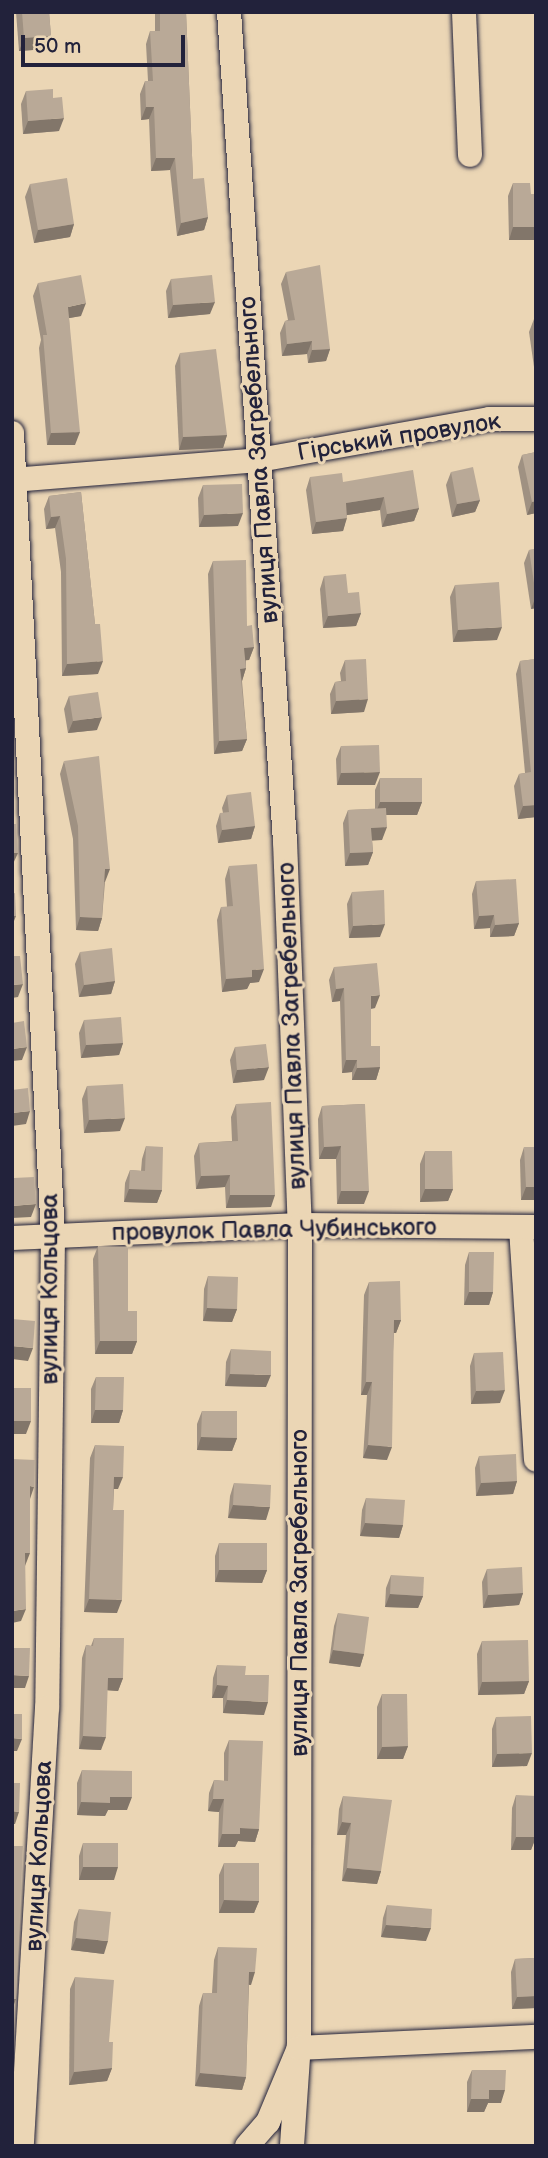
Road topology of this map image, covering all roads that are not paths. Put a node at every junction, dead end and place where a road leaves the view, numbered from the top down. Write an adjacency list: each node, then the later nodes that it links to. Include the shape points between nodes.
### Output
1 (229, 12): 6 (street, вулиця Павла Загребельного)
2 (464, 12): 3 (street)
3 (470, 155)
4 (536, 419): 6 (street, Гірський провулок, via 489,419)
5 (12, 433): 7 (street, вулиця Кольцова)
6 (259, 460): 7 (street, Гірський провулок); 8 (street, вулиця Павла Загребельного, via 285,841)
7 (14, 480): 10 (street, вулиця Кольцова)
8 (300, 1225): 9 (street, провулок Павла Чубинського); 10 (street, провулок Павла Чубинського); 14 (street, вулиця Павла Загребельного)
9 (528, 1227): 12 (street)
10 (52, 1236): 11 (street, провулок Павла Чубинського); 15 (street, вулиця Кольцова, via 47,1708)
11 (12, 1238)
12 (536, 1460)
13 (536, 2037): 14 (street)
14 (299, 2045): 16 (street, via 268,2122); 17 (street, вулиця Павла Загребельного)
15 (22, 2146)
16 (247, 2146)
17 (292, 2146)

